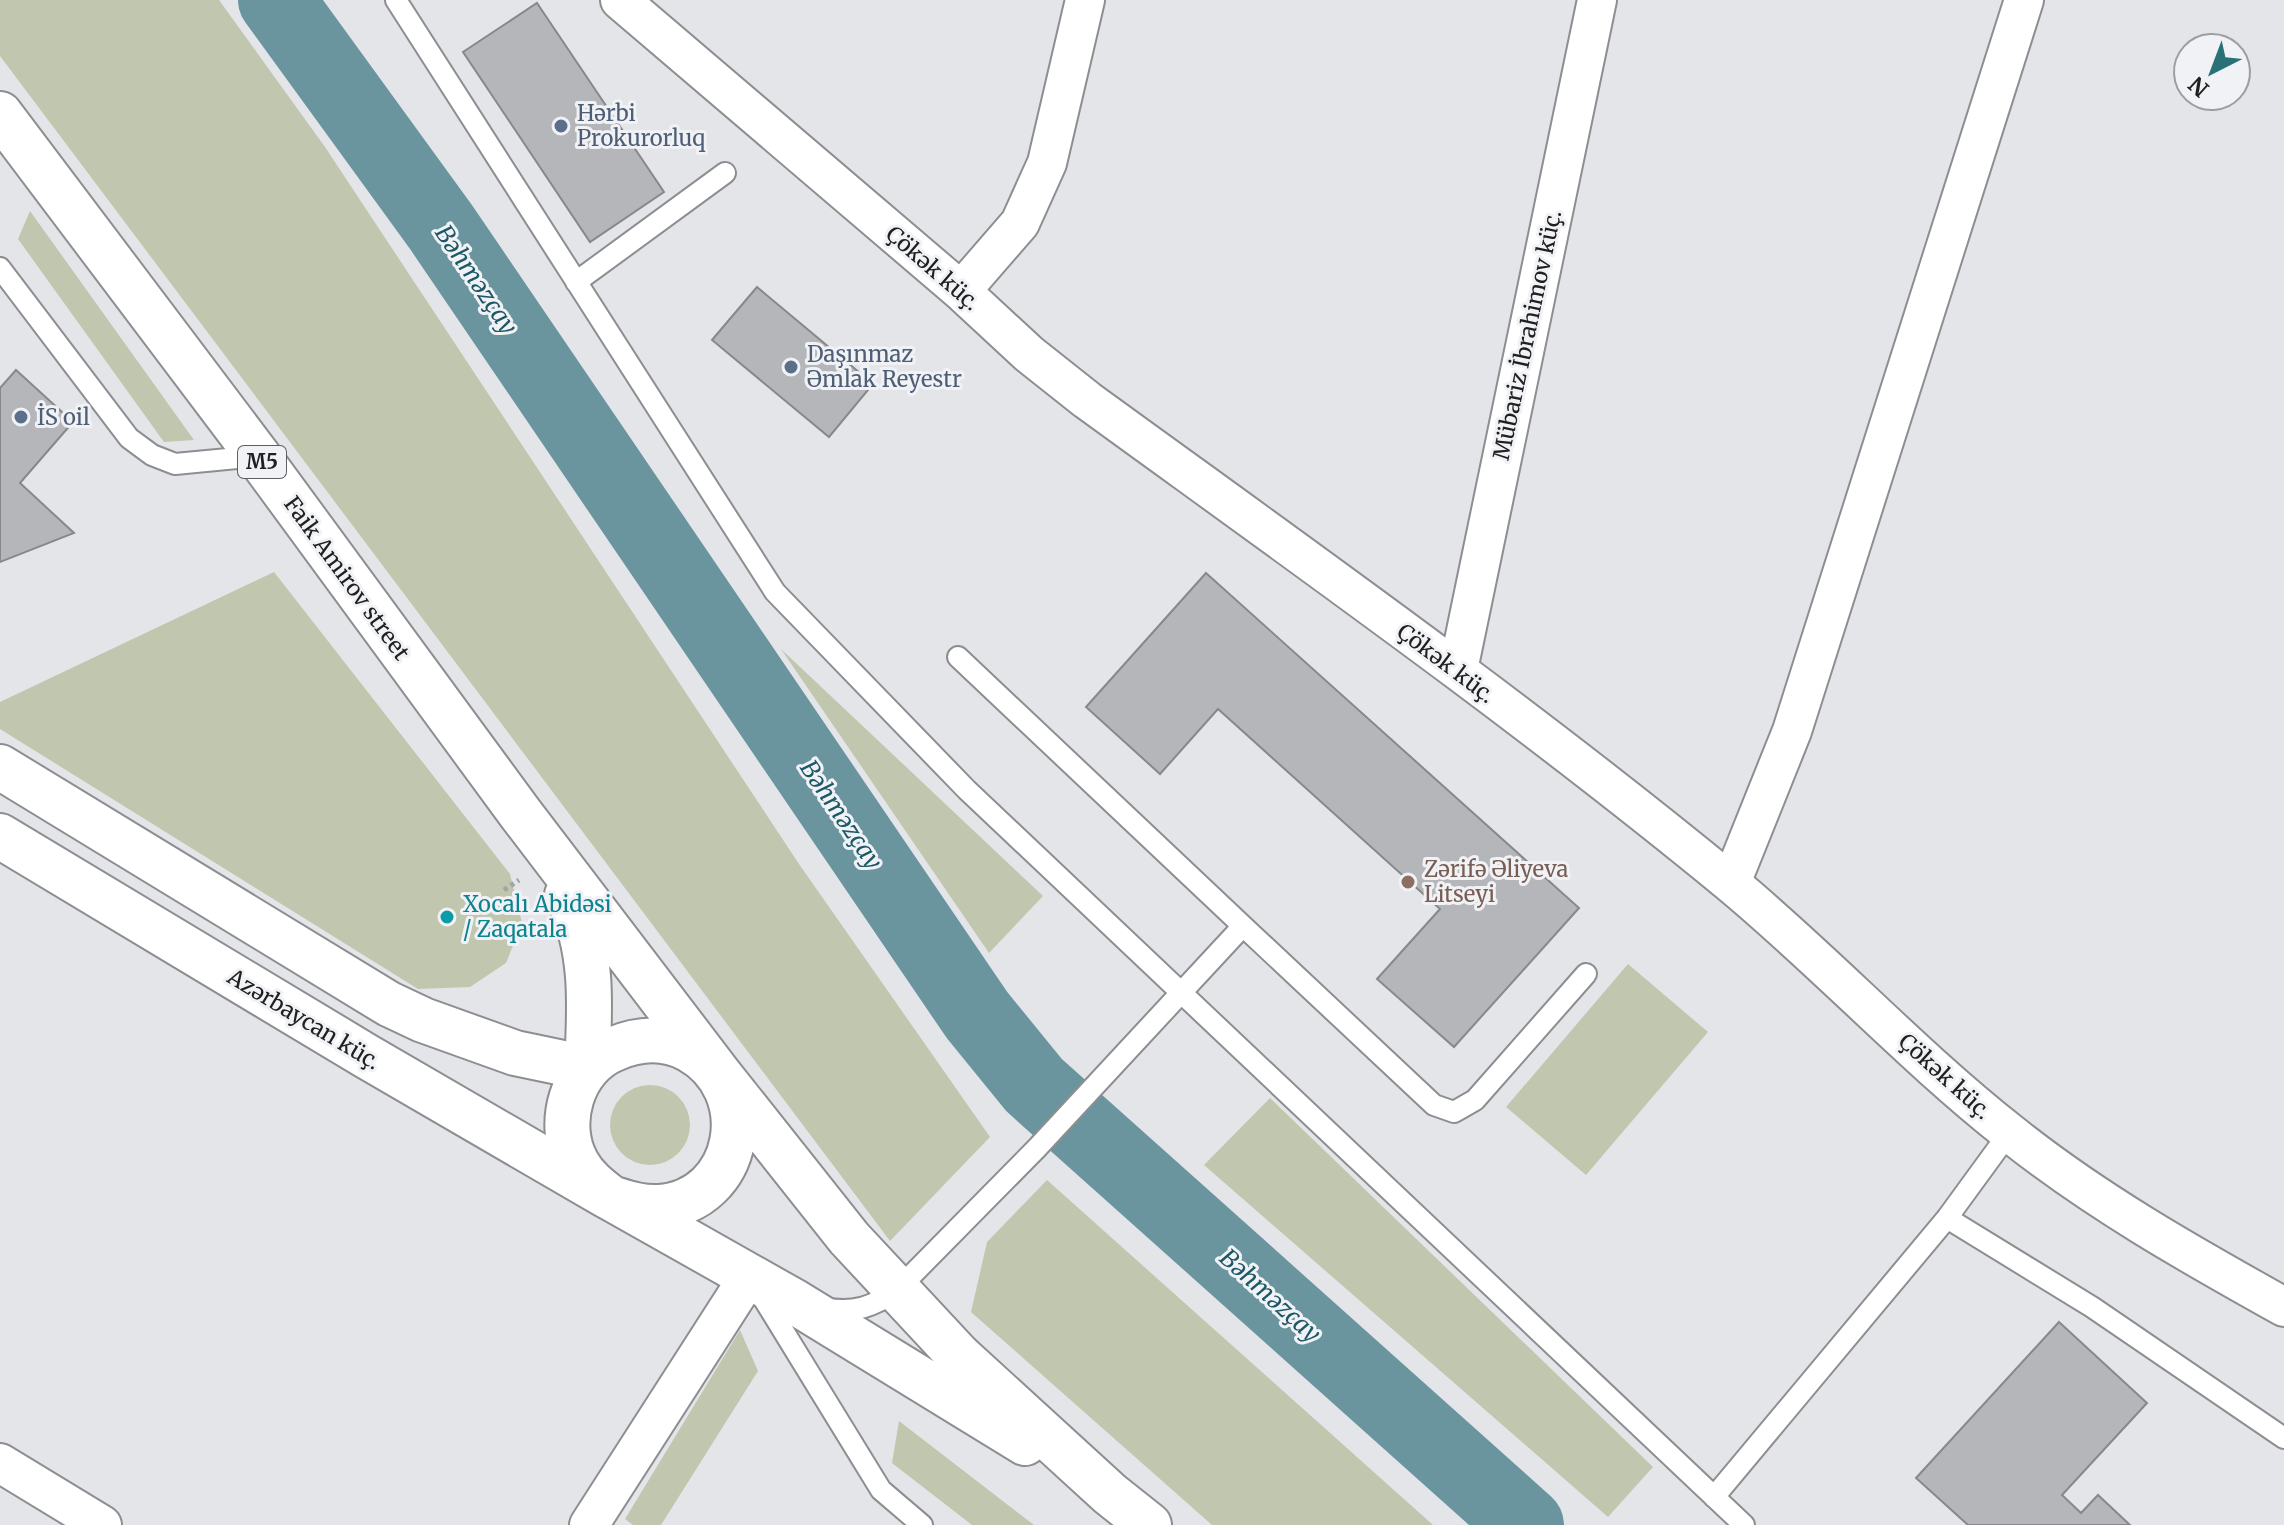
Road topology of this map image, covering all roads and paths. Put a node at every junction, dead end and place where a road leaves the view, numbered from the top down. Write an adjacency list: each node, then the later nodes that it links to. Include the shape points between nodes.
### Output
1 (396, 0): 9 (lane)
2 (620, 0): 10 (street, Çökək küç.)
3 (1085, 0): 10 (street, via 1047,163 1020,223)
4 (1597, 0): 13 (street, Mübariz İbrahimov küç.)
5 (2024, 0): 17 (street, via 1792,731)
6 (0, 114): 11 (main road, Faik Amirov street / M5)
7 (725, 173): 9 (lane)
8 (0, 268): 11 (lane, via 129,438 152,455 175,464)
9 (576, 282): 20 (lane, via 775,592 967,790)
10 (961, 291): 13 (street, Çökək küç., via 1087,400)
11 (258, 456): 15 (main road, Faik Amirov street / M5)
12 (958, 657): 18 (lane)
13 (1458, 670): 17 (street, Çökək küç.)
14 (0, 767): 21 (main road)
15 (520, 813): 23 (main road, via 577,914 587,954); 24 (main road)
16 (0, 836): 22 (main road, Azərbaycan küç.)
17 (1731, 883): 25 (street, Çökək küç.)
18 (1243, 926): 19 (lane, via 1434,1105 1454,1112 1475,1100); 20 (lane)
19 (1586, 974)
20 (1181, 995): 29 (lane); 35 (lane)
21 (389, 1004): 22 (main road, via 419,1032 420,1047 406,1061); 23 (main road, via 515,1053)
22 (366, 1056): 26 (main road, Azərbaycan küç.)
23 (587, 1068): 24 (main road, via 629,1042 654,1040 679,1044); 26 (main road, via 570,1101 568,1139 576,1163)
24 (719, 1074): 26 (main road, via 731,1097 735,1122 732,1146 706,1189 660,1207); 29 (main road)
25 (2009, 1133): 27 (lane); 31 (street, Çökək küç., via 2152,1232)
26 (611, 1198): 28 (main road)
27 (1947, 1218): 32 (lane, via 2092,1307); 35 (lane)
28 (749, 1276): 30 (main road); 37 (street); 38 (lane, via 881,1490)
29 (897, 1290): 30 (lane, via 858,1310); 34 (main road, via 959,1356)
30 (795, 1302): 34 (main road)
31 (2284, 1307)
32 (2284, 1438)
33 (0, 1463): 36 (street)
34 (1110, 1494): 39 (main road)
35 (1714, 1497): 40 (lane)
36 (102, 1525)
37 (589, 1525)
38 (922, 1525)
39 (1149, 1525)
40 (1744, 1525)

